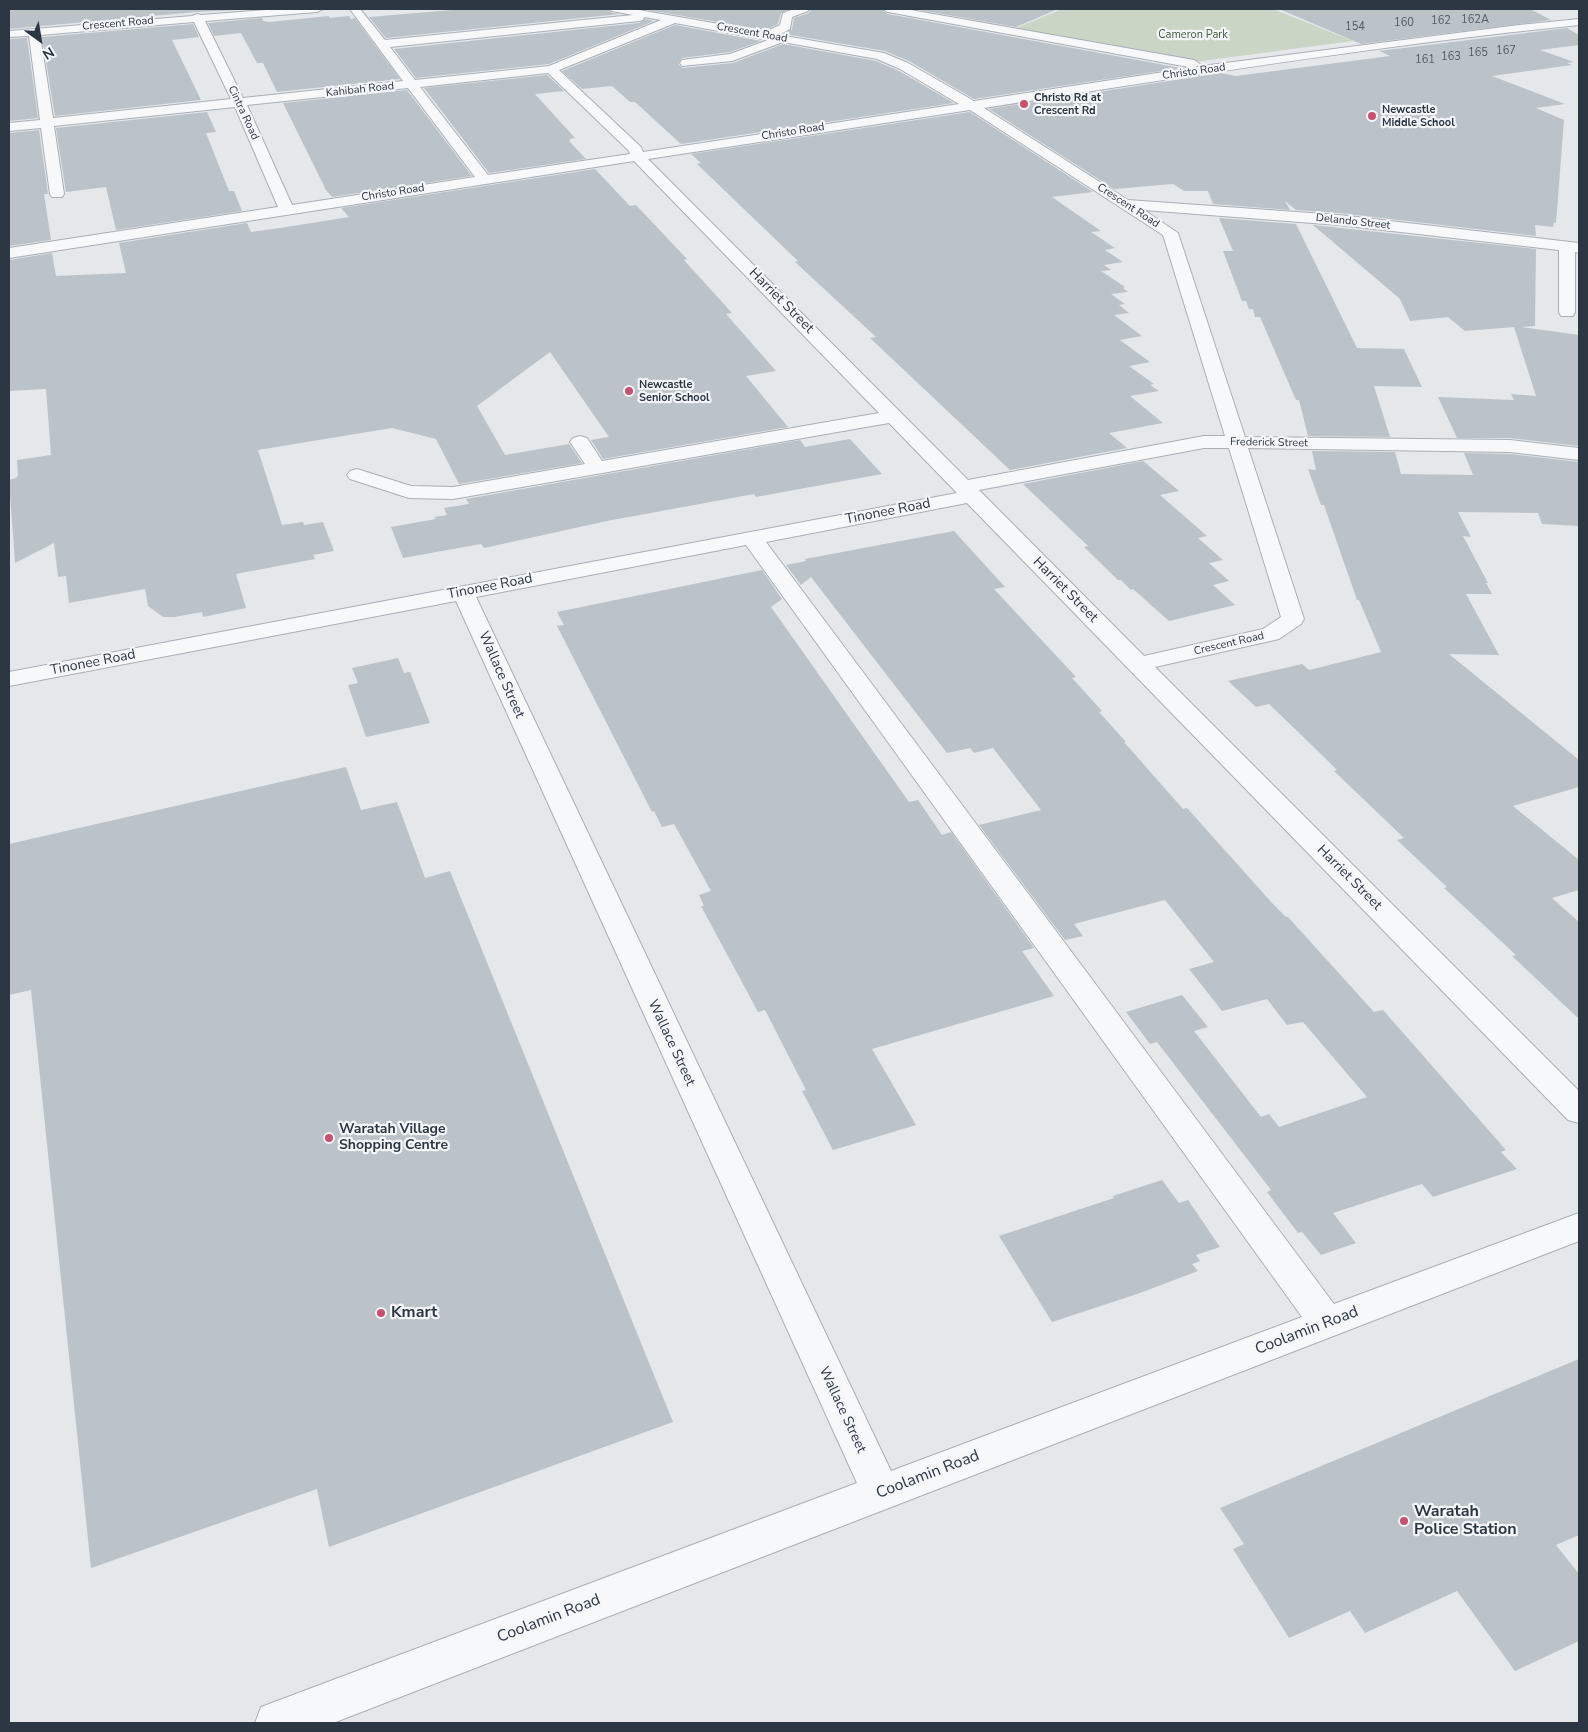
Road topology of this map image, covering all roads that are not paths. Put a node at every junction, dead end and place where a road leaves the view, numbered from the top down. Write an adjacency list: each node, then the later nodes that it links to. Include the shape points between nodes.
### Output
1 (317, 9): 8 (street, Crescent Road)
2 (355, 9): 15 (street)
3 (616, 9): 7 (street, Crescent Road)
4 (804, 9): 13 (street, via 787,15 786,27)
5 (888, 9): 17 (street)
6 (692, 12): 9 (street, Kahibah Road)
7 (648, 15): 9 (street, Crescent Road); 15 (street)
8 (197, 17): 11 (street, Crescent Road); 20 (street, Cintra Road)
9 (673, 19): 13 (street, Crescent Road); 18 (street, Kahibah Road)
10 (1579, 22): 17 (street, Christo Road)
11 (34, 32): 12 (street, Crescent Road); 22 (street)
12 (9, 34)
13 (766, 36): 14 (street, Crescent Road)
14 (783, 39): 16 (street, via 732,56); 21 (street, Crescent Road, via 880,56 904,66)
15 (382, 44): 19 (street)
16 (686, 63)
17 (1210, 69): 21 (street, Christo Road)
18 (551, 70): 19 (street, Kahibah Road); 24 (street, Harriet Street, via 636,150)
19 (412, 84): 20 (street, Kahibah Road); 25 (street)
20 (239, 102): 22 (street, Kahibah Road); 28 (street, Cintra Road)
21 (970, 105): 24 (street, Christo Road); 27 (street, Crescent Road)
22 (47, 123): 23 (street, Kahibah Road); 26 (street)
23 (9, 127)
24 (637, 156): 25 (street, Christo Road); 32 (street, Harriet Street)
25 (484, 180): 28 (street, Christo Road)
26 (57, 194)
27 (1125, 204): 29 (street, Delando Street, via 1339,220); 34 (street, Crescent Road, via 1170,233)
28 (287, 210): 30 (street, Christo Road)
29 (1573, 247): 31 (street)
30 (9, 253)
31 (1567, 312)
32 (894, 416): 36 (street); 38 (street, Harriet Street)
33 (580, 442): 36 (street)
34 (1235, 442): 35 (street, Frederick Street, via 1510,446); 38 (street, Frederick Street, via 1204,442); 41 (street, Crescent Road, via 1293,619 1271,634)
35 (1579, 454)
36 (597, 468): 37 (street, via 453,493 409,492)
37 (357, 475)
38 (968, 492): 39 (street, Tinonee Road); 41 (street, Harriet Street)
39 (752, 538): 40 (street, Tinonee Road); 45 (street)
40 (463, 592): 42 (street, Tinonee Road); 46 (street, Wallace Street)
41 (1138, 664): 43 (street, Harriet Street)
42 (9, 679)
43 (1579, 1111)
44 (1579, 1227): 45 (street, Coolamin Road)
45 (1327, 1323): 46 (street, Coolamin Road)
46 (881, 1492): 47 (street, Coolamin Road)
47 (277, 1723)

